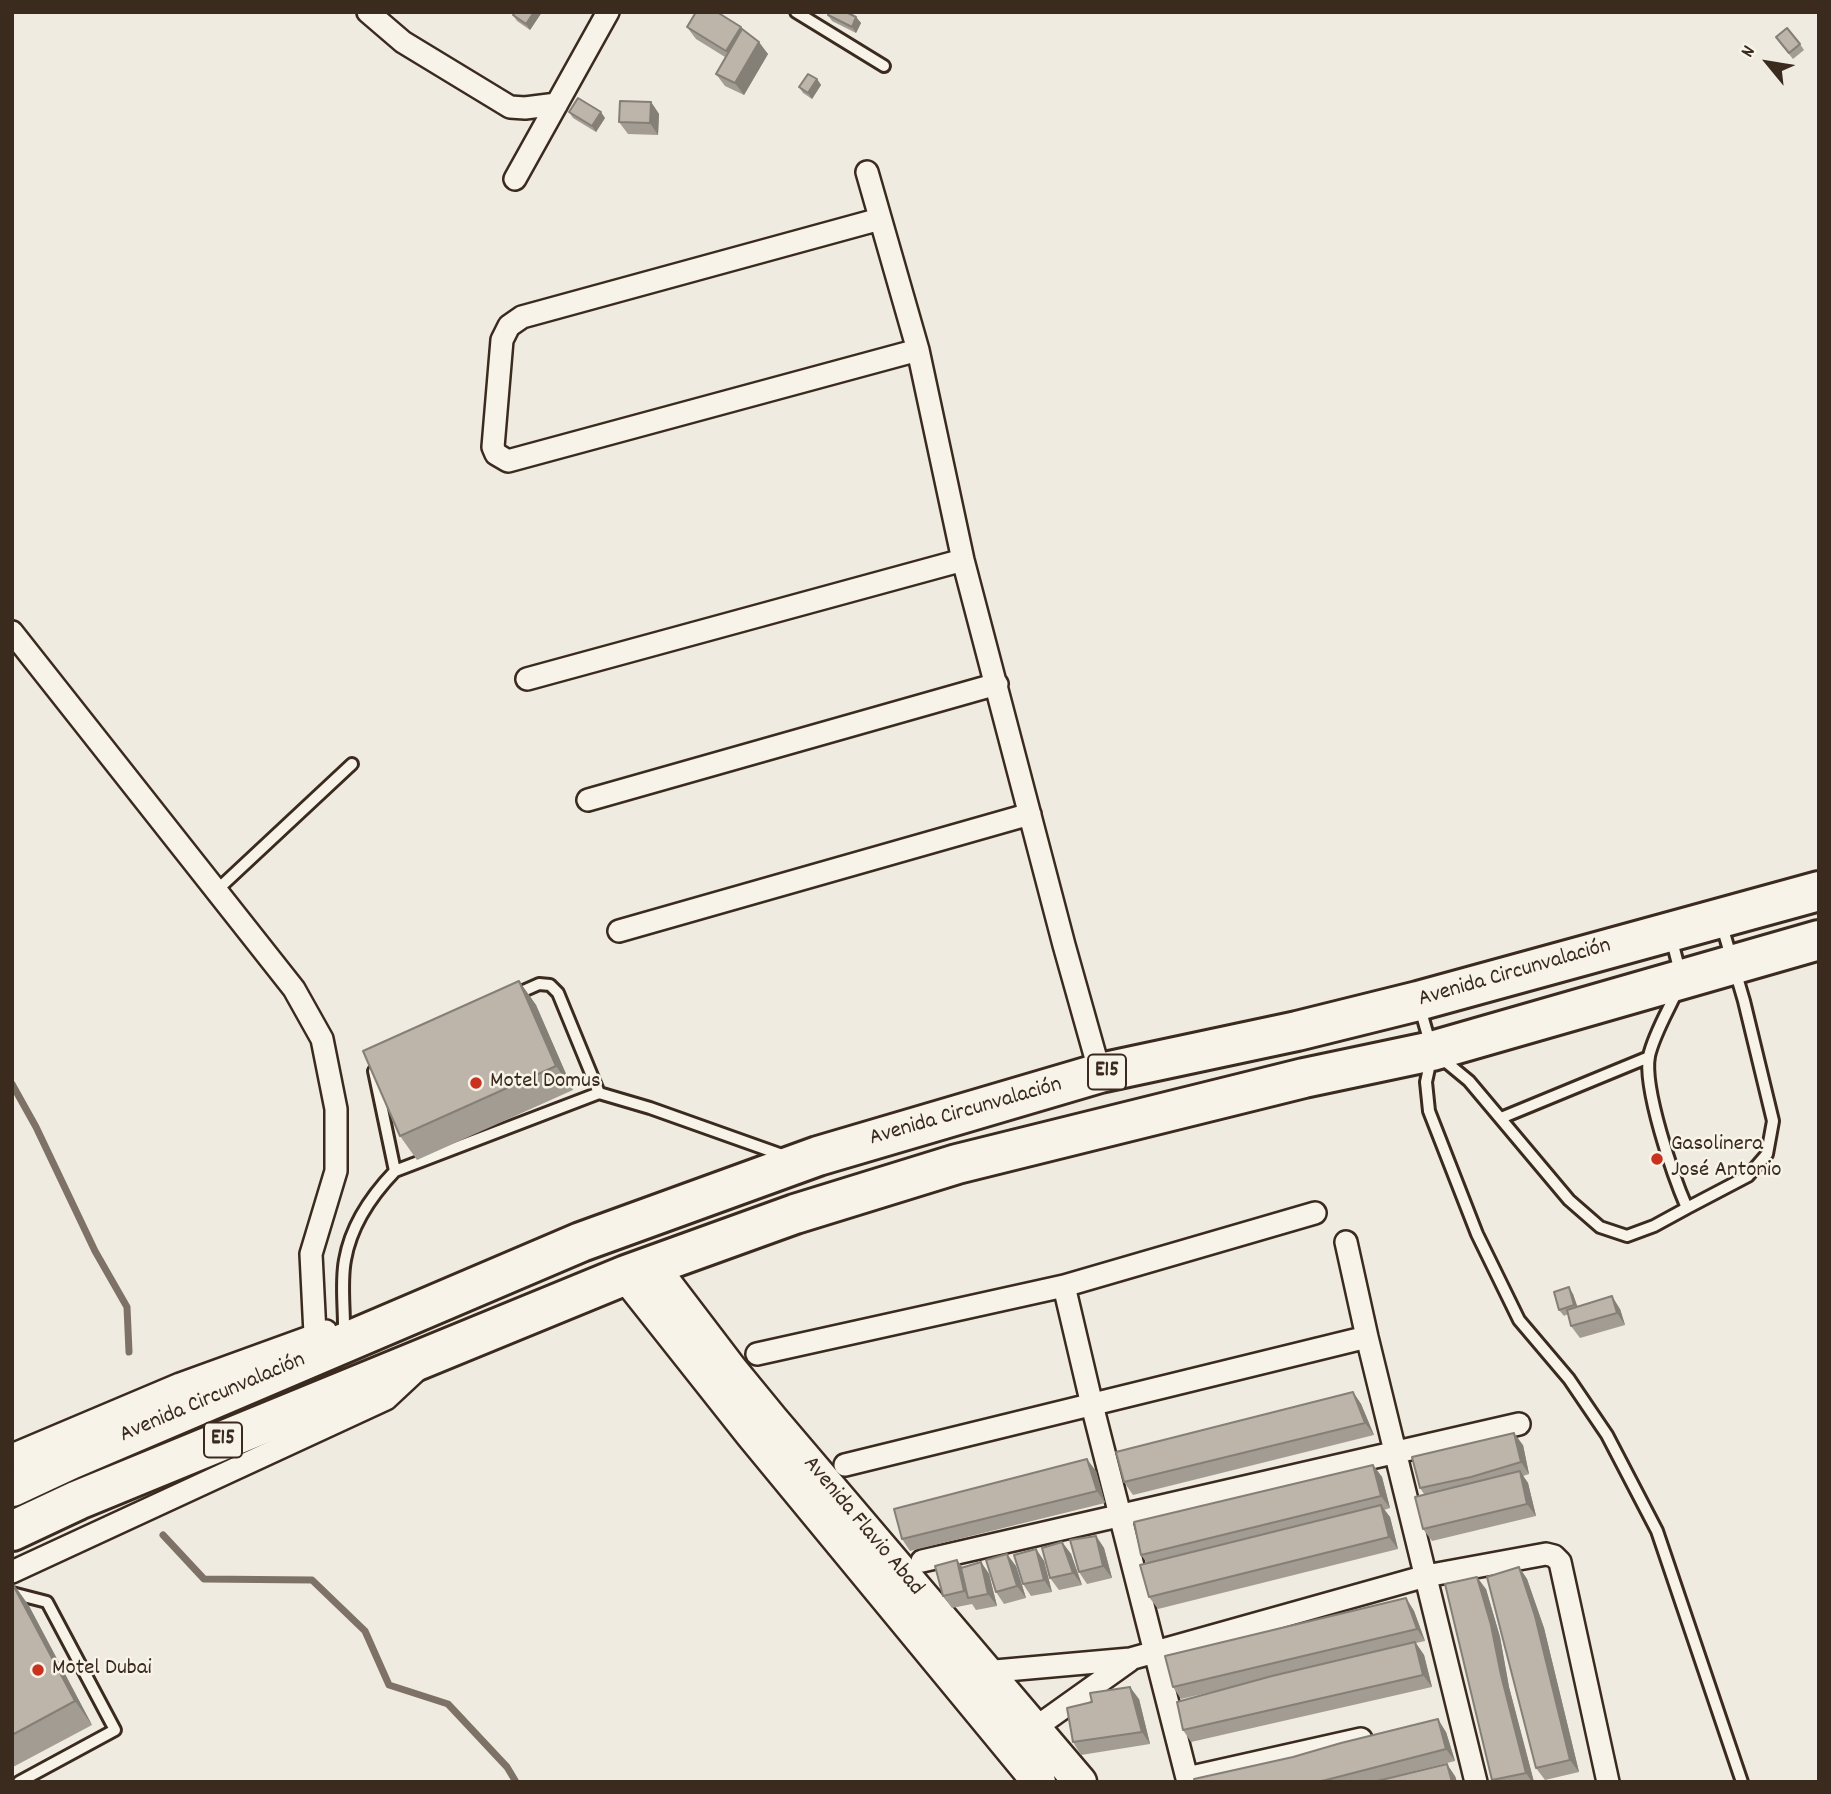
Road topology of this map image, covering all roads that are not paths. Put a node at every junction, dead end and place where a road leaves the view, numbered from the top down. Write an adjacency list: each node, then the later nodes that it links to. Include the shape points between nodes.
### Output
1 (368, 12): 5 (street, via 403,43 510,107)
2 (796, 12): 4 (lane)
3 (601, 15): 5 (street)
4 (884, 66)
5 (557, 104): 7 (street)
6 (867, 172): 8 (street)
7 (515, 179)
8 (880, 219): 9 (street); 9 (street, via 515,321 502,340 493,447 508,461)
9 (918, 350): 10 (street)
10 (963, 560): 12 (street); 13 (street)
11 (12, 632): 17 (street)
12 (527, 679)
13 (997, 684): 15 (street); 16 (street)
14 (352, 764): 17 (lane)
15 (588, 800)
16 (1030, 814): 21 (street); 34 (street)
17 (216, 891): 47 (street, via 294,989 322,1039 336,1109 336,1171 311,1254)
18 (1819, 891): 19 (highway, Avenida Circunvalación / E15)
19 (1757, 908): 20 (highway, Avenida Circunvalación / E15); 24 (highway)
20 (1719, 916): 22 (highway, Avenida Circunvalación / E15); 24 (lane)
21 (619, 931)
22 (1670, 931): 25 (highway, Avenida Circunvalación / E15); 26 (lane)
23 (1819, 940): 24 (highway, Avenida Circunvalación / E15)
24 (1750, 959): 26 (highway, Avenida Circunvalación / E15); 40 (lane, via 1744,1001 1773,1121 1767,1154 1748,1176)
25 (1511, 974): 28 (highway, Avenida Circunvalación / E15); 29 (highway)
26 (1682, 979): 29 (highway, Avenida Circunvalación / E15); 32 (lane)
27 (503, 1000): 36 (lane, via 539,984 550,985 558,993)
28 (1418, 1001): 30 (highway, Avenida Circunvalación / E15); 31 (lane)
29 (1523, 1025): 31 (highway, Avenida Circunvalación / E15)
30 (1297, 1031): 34 (highway, Avenida Circunvalación / E15); 35 (highway)
31 (1433, 1051): 35 (highway, Avenida Circunvalación / E15); 37 (lane, via 1469,1081); 75 (lane, via 1426,1083 1429,1111 1477,1234 1519,1320 1569,1379 1607,1435 1657,1531)
32 (1649, 1057): 37 (lane); 40 (lane, via 1664,1142)
33 (376, 1058): 39 (lane, via 373,1068)
34 (1100, 1073): 38 (highway, Avenida Circunvalación / E15)
35 (1304, 1078): 43 (highway, Avenida Circunvalación / E15, via 957,1164 795,1214)
36 (599, 1093): 38 (lane, via 788,1157); 39 (lane)
37 (1501, 1118): 40 (lane, via 1569,1200 1607,1231 1627,1236)
38 (818, 1156): 45 (highway, Avenida Circunvalación / E15, via 628,1224)
39 (395, 1171): 46 (lane, via 357,1221 344,1261)
40 (1687, 1208)
41 (1315, 1213): 44 (street)
42 (1346, 1242): 48 (street)
43 (638, 1270): 49 (highway, Avenida Circunvalación / E15); 65 (street, Avenida Flavio Abad, via 752,1434)
44 (1064, 1286): 50 (street); 51 (street)
45 (414, 1314): 46 (street, Avenida Circunvalación / E15); 56 (highway, Avenida Circunvalación / E15)
46 (344, 1326): 47 (street, Avenida Circunvalación / E15)
47 (315, 1334): 54 (street, Avenida Circunvalación / E15, via 180,1384)
48 (1367, 1337): 51 (street); 53 (street)
49 (435, 1353): 58 (highway, Avenida Circunvalación / E15); 60 (street, Avenida Circunvalación / E15, via 386,1399)
50 (757, 1354)
51 (1092, 1405): 55 (street); 57 (street)
52 (1519, 1424): 53 (street)
53 (1397, 1452): 57 (street); 61 (street)
54 (12, 1455)
55 (845, 1465)
56 (12, 1487)
57 (1120, 1514): 59 (street); 63 (street)
58 (12, 1531)
59 (922, 1561)
60 (12, 1572)
61 (1426, 1576): 63 (street); 73 (street, via 1452,1719); 74 (street, via 1546,1555 1560,1562)
62 (12, 1593): 70 (lane, via 47,1602 115,1730)
63 (1154, 1651): 64 (street); 69 (street)
64 (1130, 1659): 65 (street); 66 (street)
65 (972, 1680): 66 (street, Avenida Flavio Abad); 68 (street, Avenida Flavio Abad)
66 (1035, 1728): 68 (street); 72 (street, Avenida Flavio Abad)
67 (1377, 1735): 69 (street)
68 (1005, 1743): 71 (street, Avenida Flavio Abad)
69 (1187, 1780)
70 (19, 1782)
71 (1039, 1782)
72 (1080, 1782)
73 (1476, 1782)
74 (1608, 1782)
75 (1742, 1782)

